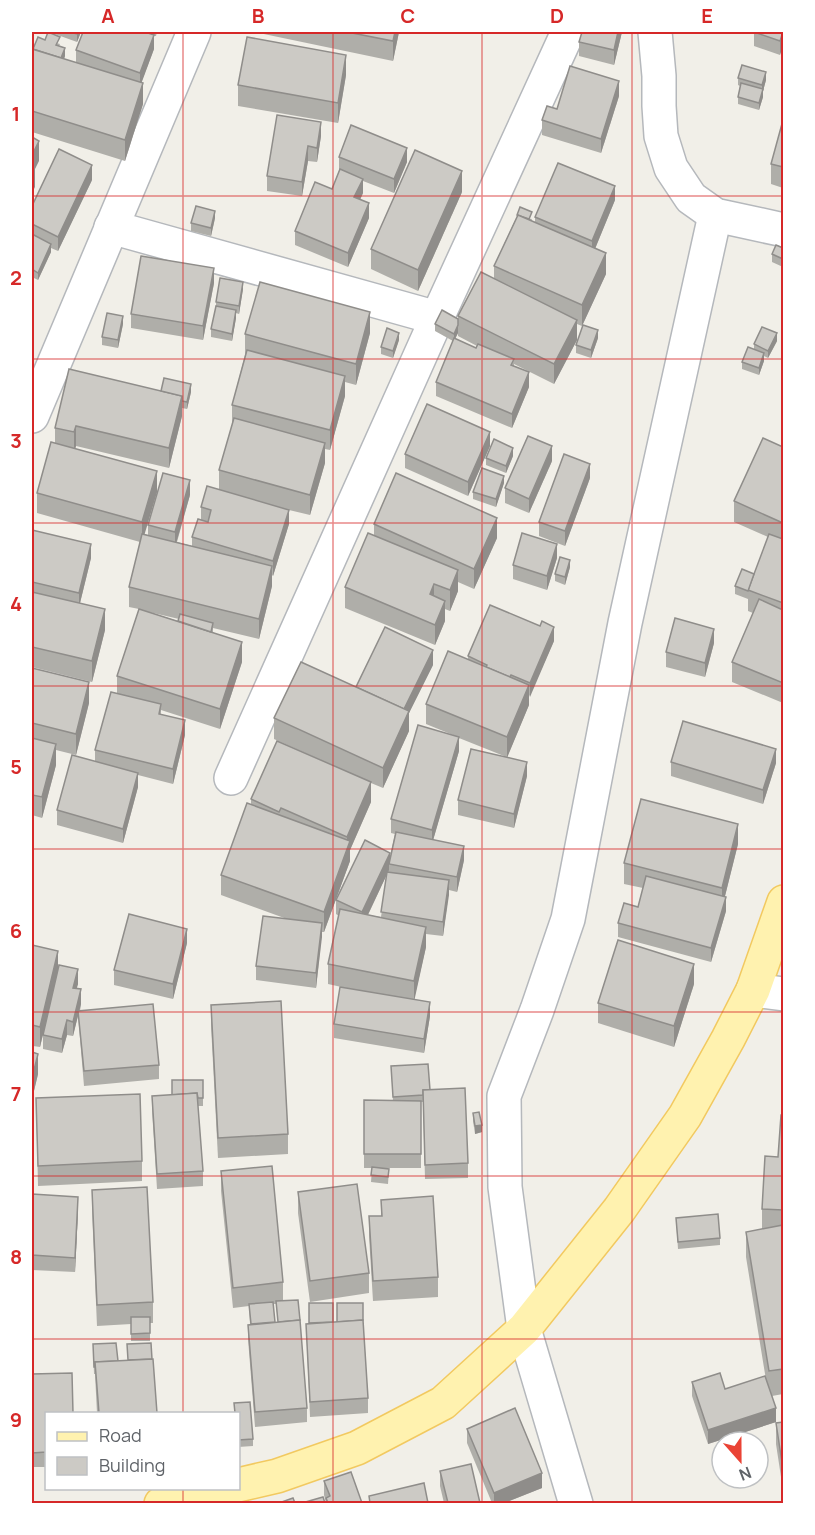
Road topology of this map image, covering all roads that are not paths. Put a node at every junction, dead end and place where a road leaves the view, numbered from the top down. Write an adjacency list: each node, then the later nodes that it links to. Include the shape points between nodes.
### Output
1 (194, 32): 5 (street)
2 (568, 32): 7 (street)
3 (655, 32): 4 (street, via 661,136 671,168 691,198)
4 (715, 215): 6 (street); 12 (street, via 625,623 568,919 504,1096 505,1187)
5 (111, 227): 7 (street); 8 (street)
6 (783, 230)
7 (437, 318): 9 (street)
8 (32, 416)
9 (231, 778)
10 (783, 902): 11 (main road)
11 (768, 992): 12 (main road, via 728,1039 685,1116 619,1210)
12 (524, 1329): 13 (main road, via 443,1403 357,1448); 16 (street)
13 (240, 1485)
14 (216, 1490): 15 (main road)
15 (161, 1503)
16 (576, 1503)

